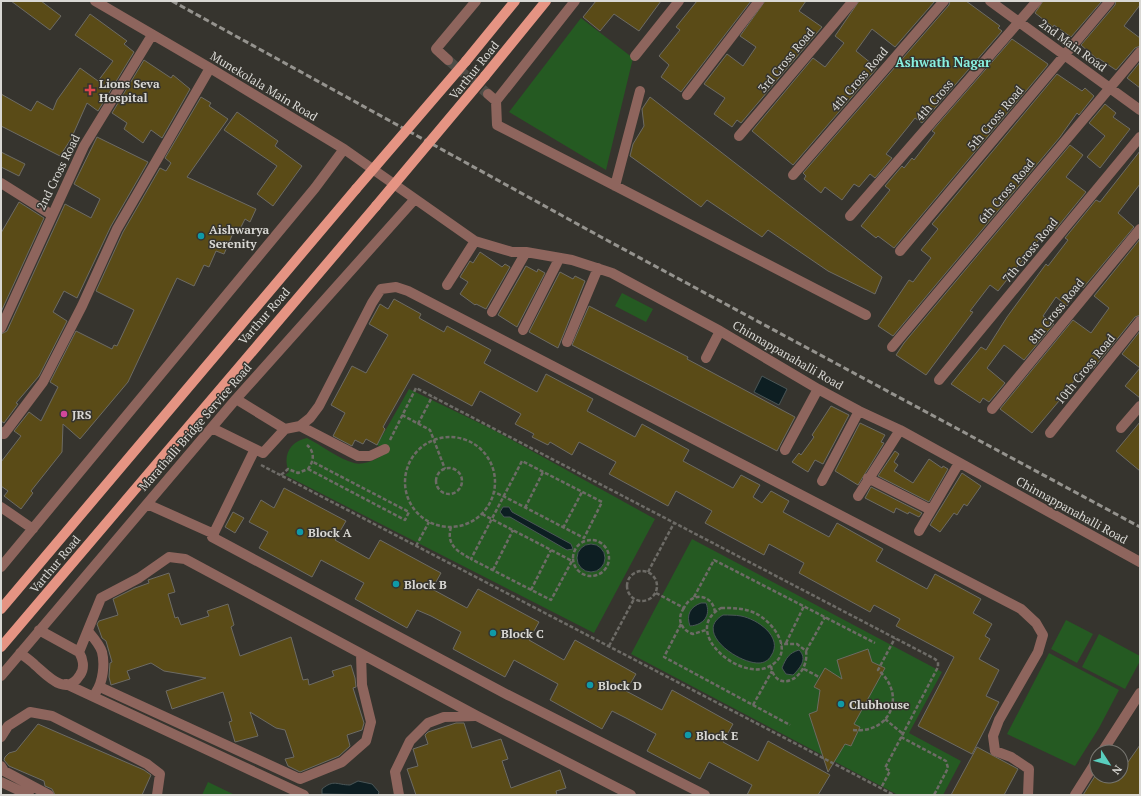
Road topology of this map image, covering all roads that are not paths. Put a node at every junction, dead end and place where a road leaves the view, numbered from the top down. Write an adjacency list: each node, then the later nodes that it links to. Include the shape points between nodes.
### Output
1 (95, 1): 14 (street, Munekolala Main Road)
2 (476, 1): 18 (street, via 436,49)
3 (515, 1): 77 (main road, Varthur Road, bridge)
4 (546, 1): 80 (main road, Varthur Road, bridge, via 376,206)
5 (575, 1): 29 (street, via 492,98 497,125)
6 (679, 1): 17 (street)
7 (759, 1): 22 (street)
8 (853, 1): 24 (street, 3rd Cross Road)
9 (944, 1): 27 (street, 4th Cross Road)
10 (990, 1): 13 (street, 2nd Main Road)
11 (1037, 1): 13 (street, 4th Cross)
12 (1110, 1): 16 (street, 5th Cross Road)
13 (1019, 22): 16 (street, 2nd Main Road); 32 (street, 4th Cross)
14 (152, 35): 19 (street, Munekolala Main Road); 31 (street, 2nd Cross Road, via 84,146)
15 (1140, 52): 20 (street, 6th Cross Road)
16 (1064, 55): 20 (street, 2nd Main Road); 35 (street, 5th Cross Road)
17 (635, 56)
18 (448, 60)
19 (210, 68): 26 (street, Munekolala Main Road); 61 (street, via 117,229 82,306 43,382)
20 (1110, 88): 23 (street, 2nd Main Road); 47 (street, 6th Cross Road)
21 (640, 91): 29 (street)
22 (687, 95)
23 (1140, 110)
24 (739, 136)
25 (1140, 136): 49 (street, 7th Cross Road)
26 (344, 149): 30 (street, Munekolala Main Road); 72 (street, via 315,188)
27 (793, 174)
28 (1, 183): 31 (street)
29 (615, 186): 41 (street)
30 (414, 200): 34 (street, Chinnappanahalli Road); 51 (street, Marathalli Bridge Service Road)
31 (52, 215): 43 (street, 2nd Cross Road)
32 (850, 216)
33 (1140, 229): 53 (street, 8th Cross Road)
34 (475, 241): 36 (street, Chinnappanahalli Road, via 512,252); 39 (street)
35 (900, 251)
36 (526, 252): 37 (street, Chinnappanahalli Road); 40 (street)
37 (559, 259): 38 (street, Chinnappanahalli Road); 44 (street)
38 (598, 268): 45 (street, Chinnappanahalli Road); 46 (street)
39 (446, 285)
40 (492, 312)
41 (866, 315)
42 (1140, 321): 60 (street, 10th Cross Road)
43 (1, 328)
44 (524, 330)
45 (720, 331): 48 (street); 50 (street, Chinnappanahalli Road)
46 (566, 342)
47 (892, 348)
48 (706, 358)
49 (939, 380)
50 (818, 389): 54 (street, Chinnappanahalli Road); 63 (street)
51 (236, 399): 56 (street, Marathalli Bridge Service Road); 58 (street)
52 (1140, 406): 57 (street)
53 (992, 409)
54 (859, 411): 59 (street, Chinnappanahalli Road); 67 (street)
55 (300, 426): 58 (street); 62 (street, via 358,456 370,456); 102 (street, via 319,406 381,289 396,287 424,299 1021,609 1036,623 1043,636 1038,652 999,720 993,736 996,751 1011,757 1029,770)
56 (212, 428): 64 (street); 69 (street, Marathalli Bridge Service Road)
57 (1121, 428)
58 (285, 429): 64 (street)
59 (900, 430): 65 (street, Chinnappanahalli Road); 66 (street)
60 (1050, 433)
61 (2, 435)
62 (385, 449)
63 (785, 450)
64 (259, 451): 74 (street)
65 (959, 463): 71 (street); 75 (street, Chinnappanahalli Road)
66 (868, 478): 68 (street); 71 (street)
67 (822, 481)
68 (858, 496)
69 (147, 504): 74 (street); 78 (street, Marathalli Bridge Service Road)
70 (1, 507): 72 (street)
71 (931, 510): 73 (street)
72 (33, 529): 76 (street)
73 (919, 531)
74 (214, 534): 101 (street, via 212,537 244,556)
75 (1140, 562)
76 (1, 567)
77 (1, 609)
78 (39, 630): 81 (street); 82 (street, Marathalli Bridge Service Road)
79 (88, 631): 81 (street); 83 (street, via 101,598 139,578 169,557 185,559); 86 (street, via 102,652 103,670)
80 (1, 647)
81 (79, 652): 85 (street, via 83,669 77,679)
82 (20, 653): 84 (street, Marathalli Bridge Service Road); 85 (street, via 50,679)
83 (361, 654): 86 (street, via 362,685 372,722 366,741 342,762 300,780); 89 (street)
84 (1, 676)
85 (66, 684): 88 (street)
86 (100, 687): 88 (street)
87 (1140, 693): 91 (street)
88 (92, 697): 98 (street)
89 (477, 716): 99 (street, via 444,717 428,723 410,741 395,772); 100 (street)
90 (1, 737): 97 (street, via 8,726 30,712 52,716 147,764 160,774)
91 (1107, 744)
92 (1, 766): 96 (street, via 4,771)
93 (1089, 773): 103 (street)
94 (1, 782): 95 (street)
95 (29, 795)
96 (49, 795)
97 (157, 795)
98 (304, 795)
99 (399, 795)
100 (631, 795)
101 (705, 795)
102 (1028, 795)
103 (1075, 795)

